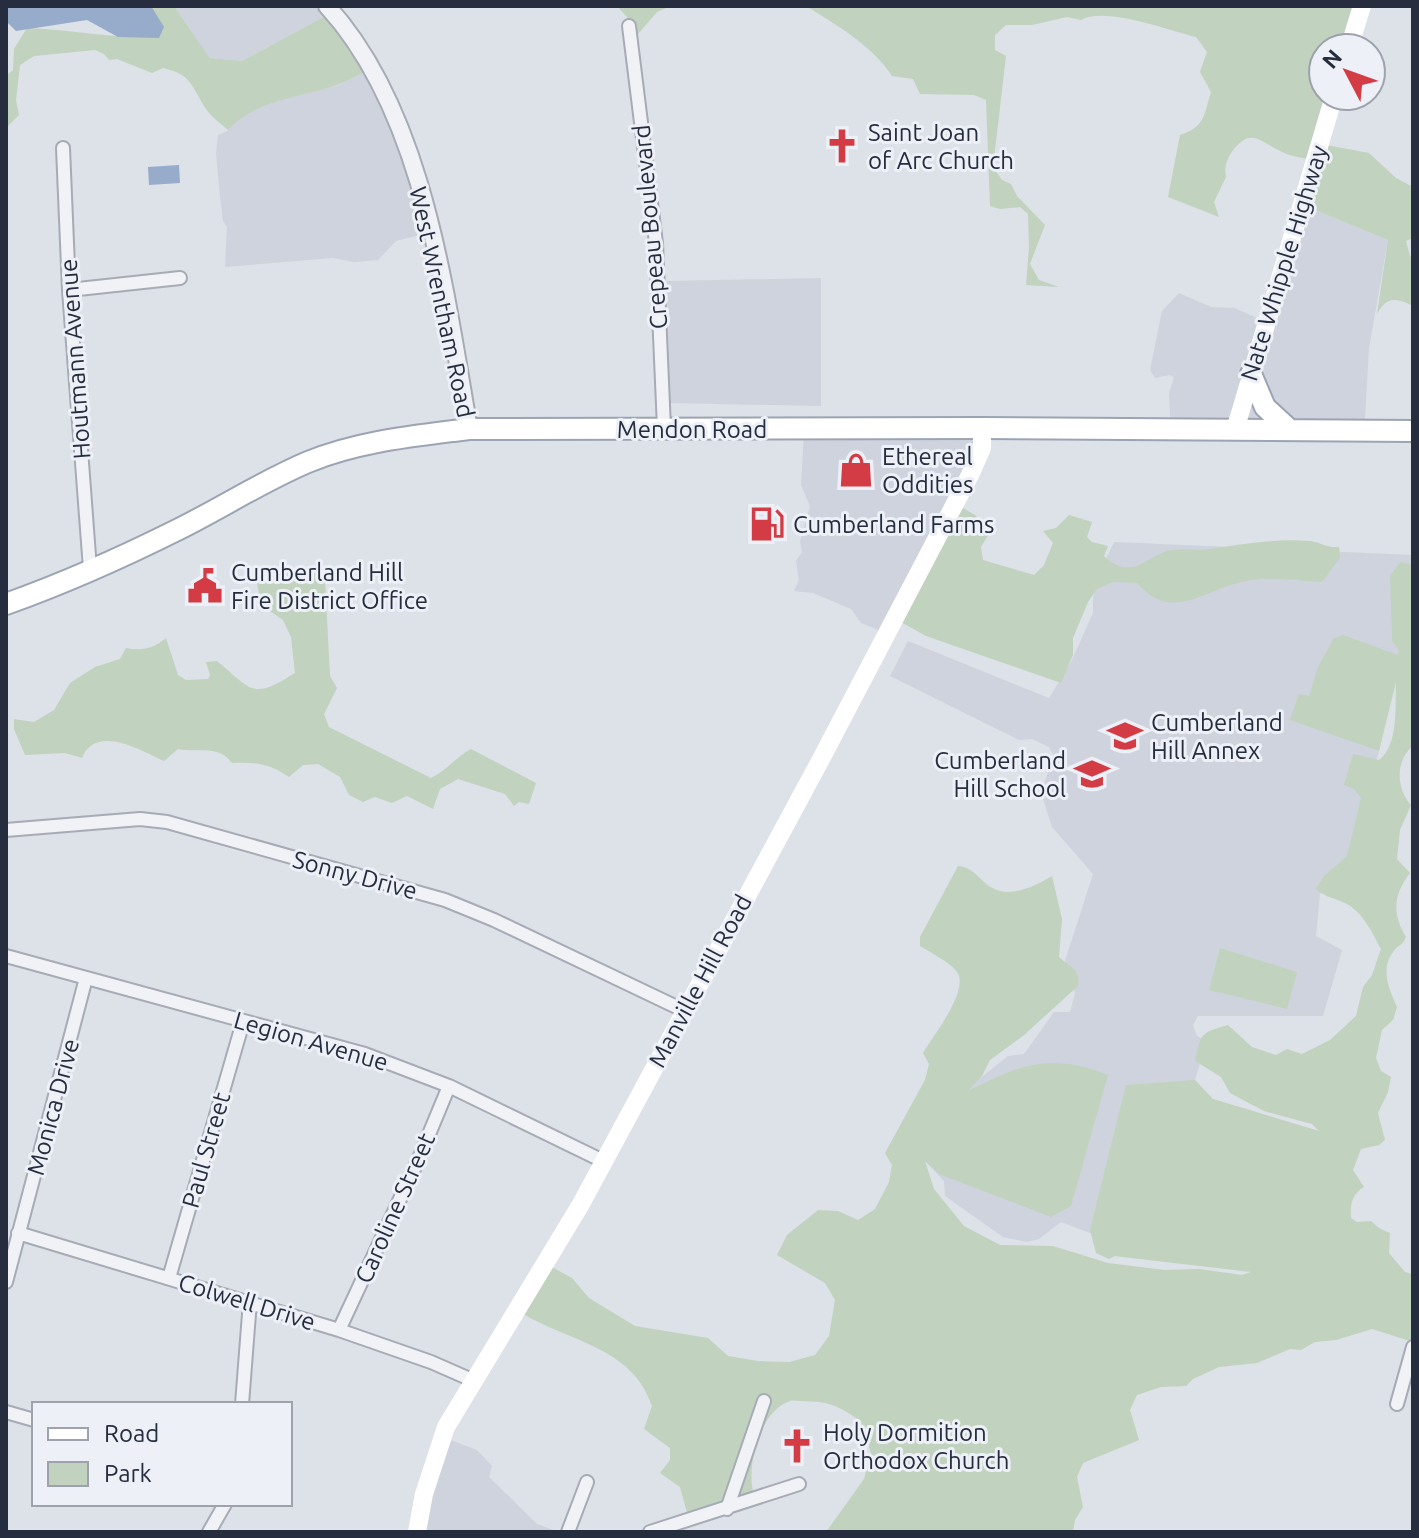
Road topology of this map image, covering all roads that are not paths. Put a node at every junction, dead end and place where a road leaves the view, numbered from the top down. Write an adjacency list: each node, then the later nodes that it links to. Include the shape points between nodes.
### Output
1 (327, 6): 12 (street, West Wrentham Road, via 366,57 413,166 448,306)
2 (1362, 6): 4 (main road)
3 (629, 26): 10 (street, Crepeau Boulevard, via 656,243)
4 (1354, 32)
5 (1329, 112): 9 (main road, Nate Whipple Highway)
6 (63, 148): 8 (street, Houtmann Avenue)
7 (180, 278): 8 (street)
8 (69, 290): 16 (street, Houtmann Avenue)
9 (1251, 374): 13 (main road, Nate Whipple Highway); 14 (main road, via 1265,407)
10 (664, 428): 11 (main road, Mendon Road); 12 (main road, Mendon Road)
11 (982, 428): 13 (main road, Mendon Road); 21 (main road, Manville Hill Road, via 982,448 944,527)
12 (469, 429): 16 (main road, Mendon Road, via 395,438 311,461)
13 (1235, 430): 14 (main road, Mendon Road)
14 (1290, 430): 15 (main road, Mendon Road)
15 (1413, 431)
16 (90, 569): 17 (main road, Mendon Road)
17 (6, 604)
18 (6, 830): 21 (street, Sonny Drive, via 140,819 167,822 445,900)
19 (6, 956): 20 (street, Legion Avenue)
20 (86, 978): 22 (street, Legion Avenue); 25 (street, Monica Drive)
21 (685, 1011): 24 (main road, Manville Hill Road)
22 (243, 1022): 23 (street, Legion Avenue, via 365,1054); 26 (street, Paul Street)
23 (449, 1086): 24 (street, Legion Avenue); 29 (street, Caroline Street)
24 (603, 1161): 31 (main road, Manville Hill Road)
25 (18, 1233): 26 (street, Colwell Drive); 27 (street, Monica Drive)
26 (169, 1278): 28 (street, Colwell Drive)
27 (6, 1282)
28 (250, 1301): 29 (street, Colwell Drive); 33 (street)
29 (339, 1330): 31 (street, Colwell Drive)
30 (1413, 1347): 34 (street)
31 (472, 1380): 42 (main road, Manville Hill Road, via 435,1456)
32 (764, 1401): 40 (street)
33 (242, 1402)
34 (1397, 1404)
35 (6, 1412): 36 (street)
36 (32, 1419)
37 (587, 1482): 43 (street)
38 (799, 1484): 40 (street)
39 (224, 1506): 41 (street)
40 (727, 1509): 44 (street)
41 (209, 1532)
42 (417, 1532)
43 (568, 1532)
44 (650, 1532)

